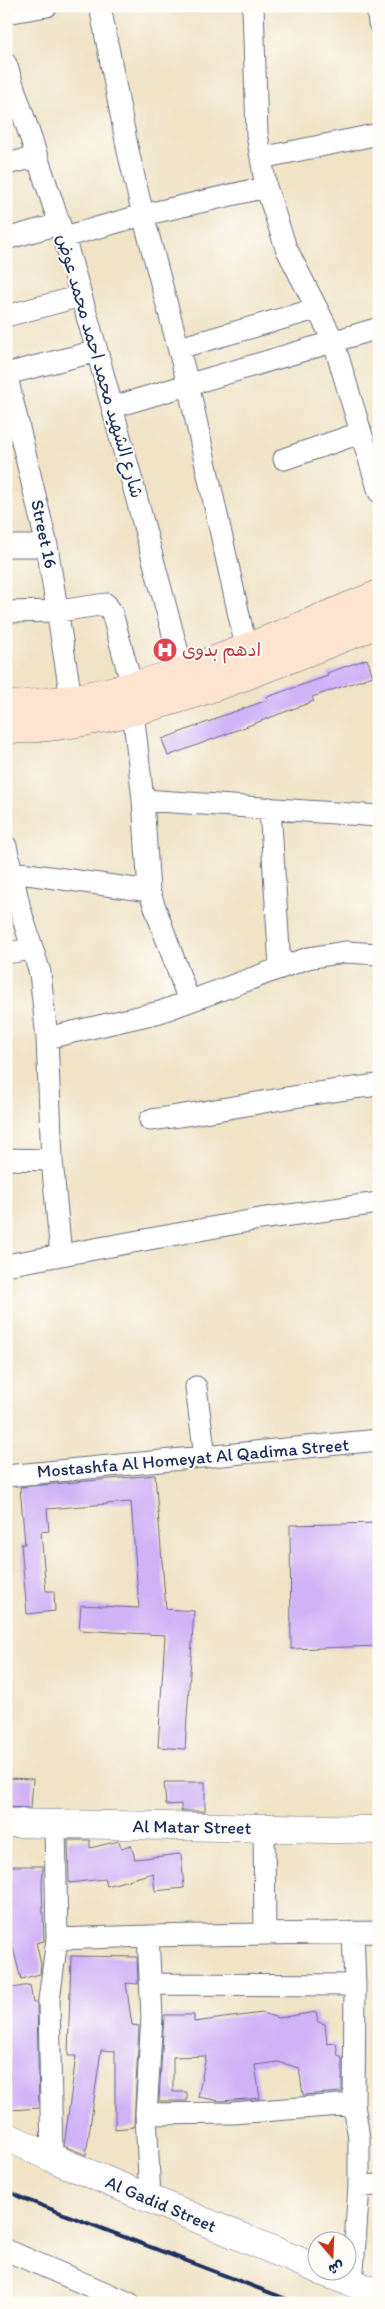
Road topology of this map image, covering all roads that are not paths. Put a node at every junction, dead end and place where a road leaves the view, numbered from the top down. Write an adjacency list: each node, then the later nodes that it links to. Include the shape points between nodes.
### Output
1 (47, 6): 5 (street)
2 (100, 6): 14 (street)
3 (253, 6): 11 (street, via 257,134)
4 (377, 6): 6 (street)
5 (6, 13)
6 (379, 24)
7 (6, 64): 8 (street, شارع الشهيد محمد احمد محمد عوض)
8 (11, 95): 10 (street, شارع الشهيد محمد احمد محمد عوض)
9 (379, 134): 11 (street)
10 (37, 157): 12 (street); 15 (street, شارع الشهيد محمد احمد محمد عوض)
11 (261, 158): 13 (street)
12 (6, 164)
13 (266, 186): 14 (street); 18 (street, via 286,248)
14 (143, 215): 15 (street); 22 (street)
15 (62, 230): 16 (street); 17 (street, شارع الشهيد محمد احمد محمد عوض)
16 (6, 239)
17 (81, 296): 19 (street); 23 (street, شارع الشهيد محمد احمد محمد عوض)
18 (316, 309): 21 (street); 22 (street)
19 (6, 316)
20 (379, 328): 21 (street)
21 (333, 340): 25 (street); 27 (street)
22 (178, 348): 25 (street)
23 (97, 351): 24 (street); 26 (street, شارع الشهيد محمد احمد محمد عوض)
24 (6, 374): 31 (street, Street 16)
25 (188, 384): 26 (street); 36 (street)
26 (113, 406): 37 (street, شارع الشهيد محمد احمد محمد عوض)
27 (360, 433): 28 (street); 29 (street)
28 (284, 460)
29 (379, 492)
30 (6, 546): 31 (street)
31 (47, 546): 33 (street, Street 16)
32 (379, 594): 36 (main road)
33 (59, 611): 34 (street); 38 (street, Street 16); 39 (street, via 106,604 112,613)
34 (6, 612)
35 (379, 624): 39 (main road, via 216,687)
36 (246, 647): 37 (main road)
37 (183, 671): 39 (main road)
38 (71, 698): 39 (main road); 40 (main road)
39 (133, 699): 41 (main road, via 73,723); 42 (street)
40 (6, 705)
41 (6, 730)
42 (143, 800): 43 (street); 47 (street)
43 (270, 808): 44 (street); 51 (street)
44 (379, 816)
45 (6, 846): 46 (street)
46 (13, 872): 47 (street); 48 (street)
47 (148, 891): 52 (street)
48 (32, 949): 49 (street); 53 (street, via 40,973)
49 (6, 953)
50 (379, 954): 51 (street, via 345,952)
51 (280, 966): 52 (street)
52 (189, 1001): 53 (street, via 160,1012)
53 (47, 1038): 57 (street)
54 (379, 1085): 55 (street)
55 (150, 1120)
56 (6, 1159): 57 (street)
57 (52, 1160): 59 (street)
58 (379, 1203): 59 (street, via 260,1218)
59 (61, 1256): 60 (street)
60 (6, 1266)
61 (196, 1387): 63 (street)
62 (379, 1440): 63 (street, Mostashfa Al Homeyat Al Qadima Street)
63 (205, 1457): 64 (street, Mostashfa Al Homeyat Al Qadima Street)
64 (6, 1476)
65 (6, 1823): 66 (street, Al Matar Street)
66 (55, 1824): 67 (street, Al Matar Street); 73 (street)
67 (264, 1828): 68 (street, Al Matar Street); 71 (street)
68 (379, 1830)
69 (352, 1932): 70 (street); 71 (street); 75 (street)
70 (379, 1932)
71 (265, 1934): 72 (street)
72 (148, 1936): 73 (street); 74 (street)
73 (57, 1939): 79 (street, via 49,2000)
74 (150, 1984): 75 (street); 77 (street, via 152,2017)
75 (355, 1985): 76 (street)
76 (354, 2104): 77 (street, via 233,2113); 80 (street)
77 (146, 2114): 81 (street)
78 (6, 2136): 79 (street, Al Gadid Street)
79 (52, 2158): 81 (street, Al Gadid Street)
80 (369, 2185): 85 (street)
81 (150, 2199): 83 (street, Al Gadid Street)
82 (6, 2250): 87 (street)
83 (308, 2265)
84 (347, 2282): 85 (street)
85 (352, 2284): 86 (street)
86 (379, 2294)
87 (128, 2303)

